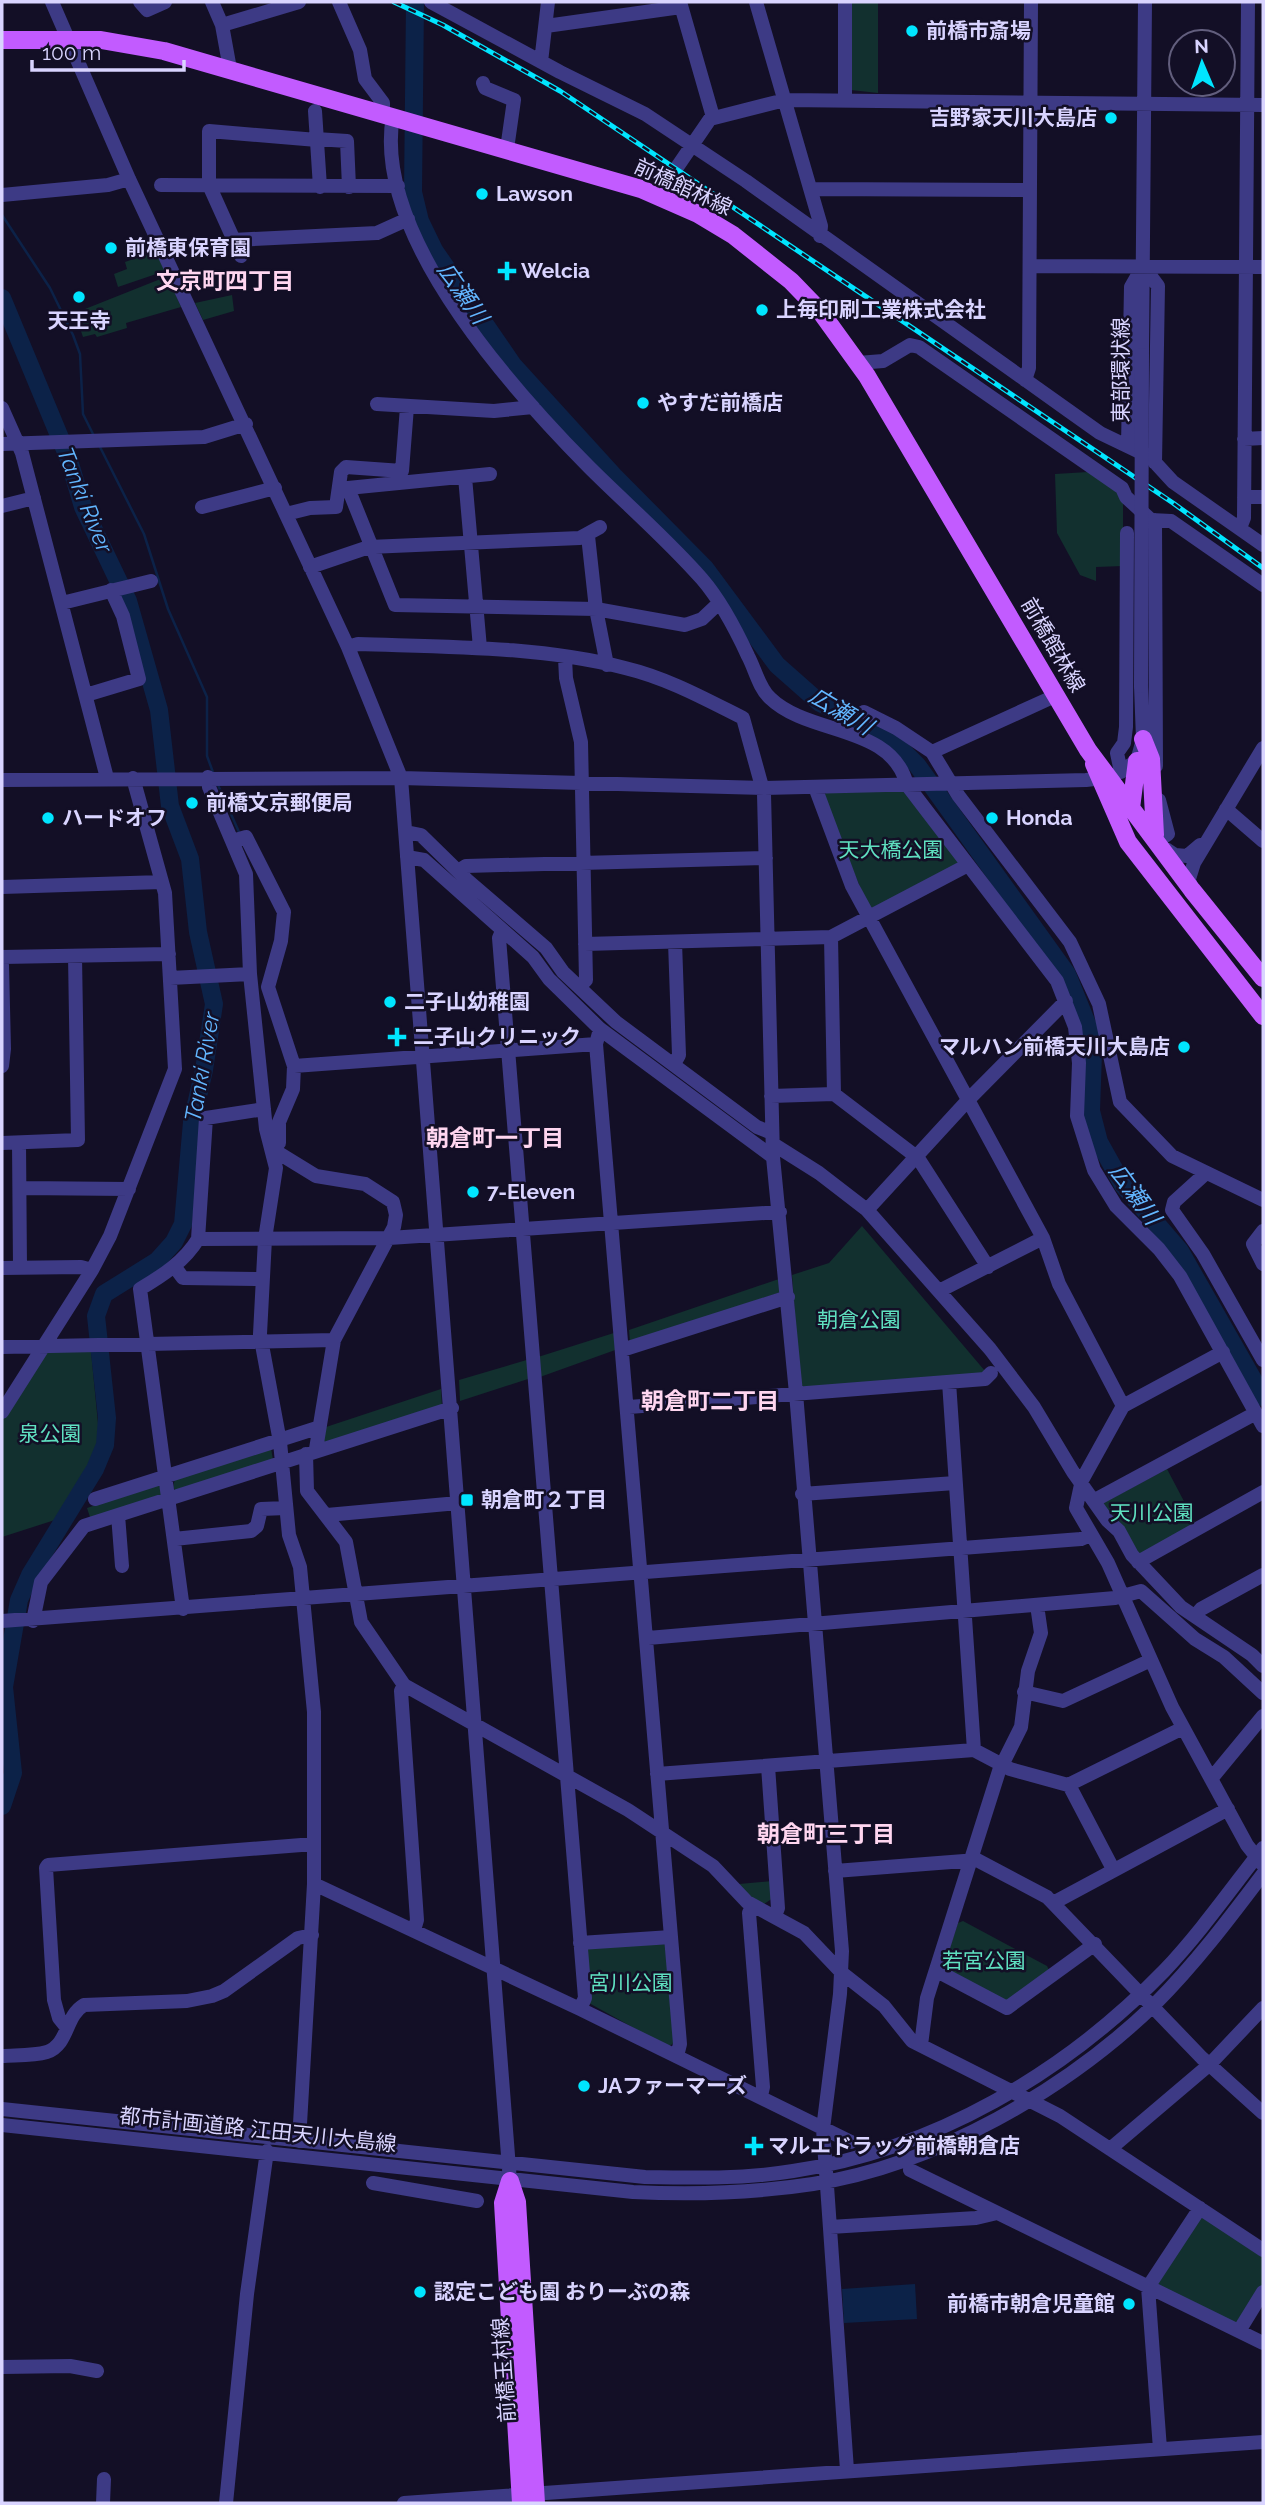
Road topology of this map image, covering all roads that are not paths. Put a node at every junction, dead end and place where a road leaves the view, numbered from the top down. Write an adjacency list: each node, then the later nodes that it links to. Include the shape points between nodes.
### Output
1 (52, 2): 18 (street)
2 (140, 2): 3 (street, via 147,10)
3 (165, 2)
4 (212, 2): 15 (street)
5 (299, 2): 15 (street)
6 (340, 2): 29 (street, via 360,50 365,79)
7 (430, 2): 19 (street)
8 (548, 2): 16 (street)
9 (757, 2): 23 (street)
10 (845, 2): 22 (street)
11 (1031, 2): 24 (street)
12 (1145, 2): 25 (street, 東部環状線)
13 (1248, 2): 26 (street)
14 (680, 4): 16 (street); 30 (street)
15 (222, 26): 20 (street)
16 (546, 26): 19 (street)
17 (2, 40): 18 (main road, 前橋館林線)
18 (68, 40): 20 (main road, 前橋館林線, via 128,43); 34 (street)
19 (541, 62): 32 (street, via 645,114)
20 (230, 69): 29 (main road, 前橋館林線)
21 (483, 83): 33 (street, via 485,88 519,101)
22 (845, 99): 23 (street); 24 (street)
23 (786, 100): 30 (street); 40 (street)
24 (1031, 103): 25 (street); 41 (street)
25 (1144, 104): 26 (street); 49 (street, 東部環状線)
26 (1247, 105): 27 (street); 50 (street)
27 (1263, 105)
28 (315, 111): 31 (street)
29 (394, 117): 33 (main road, 前橋館林線); 37 (street, via 391,156)
30 (713, 117): 32 (street)
31 (316, 139): 36 (street, via 209,131); 38 (street); 39 (street, via 347,141)
32 (692, 145): 43 (street); 45 (street)
33 (507, 149): 43 (main road, 前橋館林線)
34 (129, 179): 42 (street, via 108,186); 58 (street)
35 (161, 185): 36 (street)
36 (209, 185): 38 (street); 46 (street)
37 (398, 186): 39 (street); 44 (street)
38 (320, 187): 39 (street)
39 (349, 187)
40 (811, 189): 41 (street); 45 (street)
41 (1030, 190): 48 (street)
42 (2, 195)
43 (658, 195): 52 (main road, 前橋館林線, via 718,225 771,263 820,311)
44 (408, 219): 46 (street, via 377,233); 56 (street, via 441,285)
45 (820, 236): 53 (street)
46 (233, 240): 47 (street)
47 (241, 256)
48 (1030, 266): 49 (street); 53 (street)
49 (1143, 266): 50 (street); 63 (street, via 1130,287); 64 (street, via 1158,286); 95 (street, 東部環状線, bridge)
50 (1246, 267): 51 (street); 59 (street)
51 (1263, 267)
52 (858, 363): 74 (street, via 883,361 910,345 919,347 1122,488 1126,497); 93 (main road, 前橋館林線)
53 (1025, 380): 63 (street, via 1100,433)
54 (377, 404): 55 (street)
55 (407, 407): 56 (street, via 494,411); 73 (street, via 402,471 346,467 341,472 336,507)
56 (533, 407): 85 (street, via 703,580)
57 (2, 408): 61 (street)
58 (246, 424): 61 (street, via 204,437); 67 (street)
59 (1244, 439): 60 (street); 68 (street)
60 (1263, 439)
61 (19, 443): 62 (street); 70 (street)
62 (2, 444)
63 (1128, 445): 64 (street)
64 (1155, 463): 75 (street, via 1173,482)
65 (490, 474): 66 (street)
66 (465, 477): 77 (street); 79 (street, via 348,488)
67 (275, 488): 72 (street); 73 (street)
68 (1244, 497): 69 (street); 75 (street)
69 (1263, 497)
70 (34, 498): 71 (street); 84 (street)
71 (2, 506)
72 (202, 507)
73 (286, 514): 80 (street)
74 (1155, 520): 82 (street, via 1171,521); 116 (street, via 1156,777 1168,834)
75 (1240, 528): 78 (street)
76 (1127, 533): 100 (street, via 1126,727 1124,743)
77 (470, 542): 79 (street); 86 (street); 87 (street, via 594,532)
78 (1263, 545)
79 (369, 547): 80 (street); 86 (street, via 395,605)
80 (310, 567): 88 (street)
81 (151, 581): 83 (street)
82 (1263, 585)
83 (111, 590): 84 (street); 92 (street, via 123,616 139,679)
84 (62, 603): 92 (street)
85 (719, 603): 87 (street, via 702,619 685,625); 107 (street, via 771,699 813,724 860,737 885,751 900,764)
86 (476, 606): 87 (street); 89 (street)
87 (596, 609): 91 (street)
88 (348, 647): 89 (street); 103 (street)
89 (480, 648): 90 (street)
90 (565, 658): 91 (street); 105 (street, via 565,678 580,734)
91 (607, 665): 109 (street, via 663,680 743,718)
92 (86, 695): 101 (street)
93 (1055, 696): 97 (street); 100 (main road, 前橋館林線)
94 (864, 712): 97 (street)
95 (1143, 739): 98 (street, 東部環状線); 116 (main road, via 1151,759 1152,822)
96 (1263, 748): 111 (street)
97 (932, 752): 106 (street)
98 (1137, 761): 100 (street); 110 (main road)
99 (208, 777): 102 (street); 103 (street); 114 (street)
100 (1105, 777): 106 (street); 110 (main road, 前橋館林線); 125 (main road, 前橋館林線, via 1128,842)
101 (107, 778): 102 (street); 104 (street)
102 (133, 778): 122 (street)
103 (401, 778): 105 (street); 112 (street)
104 (2, 780)
105 (582, 783): 109 (street); 119 (street)
106 (949, 784): 107 (street); 159 (street, via 1076,952 1099,1004 1120,1102 1168,1152)
107 (912, 785): 108 (street); 120 (street)
108 (816, 787): 109 (street); 126 (street, via 852,886)
109 (764, 788): 118 (street)
110 (1131, 805): 116 (main road, 前橋館林線); 125 (main road, via 1134,837)
111 (1226, 809): 113 (street); 115 (street)
112 (406, 832): 117 (street); 121 (street, via 421,835)
113 (1208, 837): 116 (street, via 1187,856); 124 (street, via 1189,874)
114 (232, 841): 136 (street, via 246,874); 148 (street, via 246,837 283,907 281,941 268,992)
115 (1263, 841)
116 (1159, 842): 124 (main road, 前橋館林線)
117 (407, 857): 127 (street, via 424,860); 145 (street)
118 (766, 859): 119 (street); 129 (street)
119 (582, 863): 121 (street, via 466,866); 131 (street)
120 (968, 865): 126 (street); 140 (street, via 1049,970)
121 (458, 871): 139 (street, via 546,948)
122 (162, 882): 123 (street); 132 (street)
123 (2, 887)
124 (1192, 890): 138 (main road, 前橋館林線)
125 (1175, 900): 141 (main road, 前橋館林線)
126 (869, 918): 128 (street); 151 (street)
127 (502, 931): 142 (street, via 533,957); 144 (street)
128 (831, 937): 129 (street); 149 (street)
129 (767, 939): 130 (street); 150 (street)
130 (675, 942): 131 (street); 146 (street, via 678,1055)
131 (585, 944): 139 (street, via 586,980)
132 (169, 954): 133 (street); 137 (street)
133 (75, 956): 134 (street); 155 (street, via 79,1137 73,1142)
134 (2, 957)
135 (2, 965): 147 (street)
136 (250, 974): 137 (street); 152 (street)
137 (170, 978): 161 (street, via 175,1069)
138 (1263, 978)
139 (580, 986): 146 (street, via 616,1022)
140 (1066, 1001): 151 (street); 188 (street, via 1077,1040 1078,1126 1094,1170 1116,1206 1174,1267)
141 (1263, 1016)
142 (600, 1029): 143 (street); 156 (street)
143 (596, 1044): 144 (street); 165 (street)
144 (508, 1051): 145 (street); 166 (street)
145 (423, 1056): 148 (street); 168 (street)
146 (674, 1064): 156 (street, via 757,1127)
147 (2, 1066)
148 (294, 1066): 153 (street, via 294,1083)
149 (834, 1094): 150 (street); 158 (street)
150 (771, 1096): 156 (street)
151 (969, 1100): 158 (street); 170 (street)
152 (264, 1109): 153 (street); 171 (street, via 206,1118)
153 (274, 1133): 157 (street)
154 (2, 1143): 155 (street)
155 (19, 1143): 160 (street)
156 (773, 1145): 163 (street); 164 (street)
157 (272, 1149): 169 (street, via 316,1176 365,1184 391,1199 396,1219); 172 (street, via 276,1168)
158 (918, 1158): 163 (street); 175 (street)
159 (1206, 1172): 162 (street); 189 (street, via 1174,1202 1172,1210 1203,1254)
160 (19, 1188): 161 (street); 177 (street)
161 (129, 1189): 178 (street)
162 (1263, 1200)
163 (867, 1210): 180 (street)
164 (780, 1212): 165 (street); 181 (street)
165 (612, 1222): 166 (street); 187 (street)
166 (523, 1228): 168 (street); 223 (street)
167 (1263, 1231): 173 (street, via 1253,1244)
168 (438, 1234): 169 (street); 195 (street)
169 (389, 1238): 172 (street); 182 (street)
170 (1043, 1238): 175 (street); 193 (street, via 1059,1284)
171 (198, 1239): 172 (street); 174 (street)
172 (265, 1239): 179 (street)
173 (1263, 1264)
174 (174, 1266): 179 (street, via 183,1278); 185 (street, via 140,1289)
175 (988, 1267): 180 (street)
176 (2, 1268): 177 (street)
177 (20, 1268): 178 (street)
178 (92, 1270): 184 (street)
179 (262, 1279): 183 (street)
180 (939, 1291): 204 (street, via 1034,1407)
181 (788, 1297): 187 (street); 192 (street)
182 (334, 1340): 183 (street); 199 (street, via 324,1412)
183 (262, 1342): 185 (street); 200 (street)
184 (44, 1346): 185 (street); 186 (street); 196 (street)
185 (146, 1346): 203 (street)
186 (2, 1347)
187 (622, 1350): 194 (street)
188 (1223, 1352): 193 (street); 197 (street)
189 (1263, 1360)
190 (991, 1373): 191 (street, via 985,1379)
191 (949, 1382): 192 (street); 205 (street)
192 (796, 1393): 194 (street); 207 (street)
193 (1123, 1406): 204 (street)
194 (629, 1407): 221 (street)
195 (452, 1408): 201 (street); 211 (street)
196 (2, 1412)
197 (1256, 1413): 198 (street); 210 (street)
198 (1263, 1426)
199 (317, 1428): 200 (street); 201 (street)
200 (280, 1442): 202 (street); 203 (street)
201 (311, 1452): 202 (street); 214 (street, via 306,1487)
202 (282, 1461): 209 (street); 212 (street)
203 (165, 1476): 208 (street); 209 (street)
204 (1082, 1480): 210 (street); 215 (street, via 1076,1508)
205 (955, 1483): 207 (street); 217 (street)
206 (1263, 1492): 219 (street)
207 (802, 1494): 218 (street)
208 (95, 1499)
209 (169, 1499): 213 (street); 216 (street)
210 (1095, 1500): 219 (street)
211 (458, 1503): 214 (street); 224 (street)
212 (286, 1508): 216 (street, via 261,1509 251,1531); 227 (street)
213 (118, 1515): 220 (street); 232 (street, via 80,1529)
214 (327, 1515): 225 (street, via 346,1542)
215 (1090, 1535): 217 (street); 226 (street)
216 (174, 1539): 229 (street)
217 (961, 1549): 218 (street); 230 (street)
218 (809, 1562): 221 (street); 233 (street)
219 (1138, 1562): 231 (street, via 1175,1602)
220 (122, 1566)
221 (641, 1574): 223 (street); 234 (street)
222 (1263, 1575): 231 (street)
223 (551, 1581): 224 (street); 248 (street)
224 (464, 1588): 225 (street); 241 (street)
225 (357, 1595): 227 (street); 237 (street, via 361,1622)
226 (1124, 1597): 228 (street); 235 (street); 239 (street, via 1146,1593)
227 (305, 1600): 229 (street); 253 (street, via 314,1718)
228 (1037, 1605): 230 (street); 238 (street, via 1041,1633)
229 (183, 1609): 232 (street)
230 (965, 1610): 233 (street); 243 (street)
231 (1195, 1616): 236 (street)
232 (16, 1622)
233 (814, 1625): 234 (street); 244 (street)
234 (648, 1638): 247 (street)
235 (1150, 1660): 238 (street, via 1063,1701); 242 (street)
236 (1263, 1666)
237 (404, 1685): 241 (street); 263 (street, via 418,1920)
238 (1024, 1692): 245 (street, via 1021,1727)
239 (1263, 1693)
240 (1263, 1716): 249 (street)
241 (476, 1723): 248 (street); 268 (street)
242 (1183, 1728): 249 (street); 250 (street)
243 (974, 1751): 244 (street); 245 (street)
244 (825, 1761): 246 (street); 257 (street)
245 (1002, 1765): 250 (street); 255 (street)
246 (768, 1766): 247 (street); 262 (street)
247 (657, 1774): 252 (street)
248 (567, 1777): 252 (street); 266 (street)
249 (1211, 1779): 251 (street)
250 (1069, 1784): 256 (street)
251 (1228, 1809): 254 (street); 256 (street)
252 (663, 1832): 261 (street, via 713,1866); 265 (street)
253 (314, 1844): 259 (street); 275 (street, via 48,1865 54,2000)
254 (1261, 1856): 271 (street)
255 (972, 1860): 257 (street); 260 (street); 269 (street)
256 (1113, 1869): 260 (street)
257 (835, 1871): 270 (street)
258 (1263, 1874): 272 (street)
259 (314, 1884): 263 (street); 264 (street)
260 (1055, 1902): 267 (street)
261 (753, 1905): 262 (street); 281 (street, via 749,1913)
262 (775, 1916): 270 (street, via 804,1933)
263 (414, 1930): 268 (street)
264 (312, 1936): 275 (street, via 298,1938 220,1993 187,2001 84,2005); 287 (street)
265 (671, 1937): 266 (street); 278 (street, via 680,2044)
266 (580, 1944): 274 (street, via 585,1998)
267 (1094, 1944): 269 (street, via 1007,2008); 271 (street)
268 (494, 1968): 274 (street); 294 (street)
269 (937, 1971): 276 (street, via 927,1998)
270 (842, 1973): 276 (street, via 884,2007 908,2038); 286 (street)
271 (1141, 1994): 272 (street); 280 (street, via 1063,2058)
272 (1152, 2006): 279 (street); 282 (street, via 1087,2061)
273 (1263, 2008): 279 (street)
274 (580, 2009): 278 (street)
275 (67, 2028): 277 (street, via 60,2043 47,2052)
276 (920, 2045): 280 (street)
277 (2, 2056)
278 (677, 2056): 281 (street)
279 (1209, 2065): 284 (street); 289 (street)
280 (1012, 2091): 282 (street); 291 (street, via 926,2133)
281 (761, 2096): 286 (street)
282 (1031, 2099): 289 (street); 295 (street, via 937,2146)
283 (2, 2109): 287 (street, 都市計画道路 江田天川大島線)
284 (1263, 2113)
285 (2, 2125): 290 (street, 都市計画道路 江田天川大島線)
286 (823, 2129): 288 (street); 291 (street)
287 (299, 2141): 294 (street, 都市計画道路 江田天川大島線)
288 (851, 2142)
289 (1110, 2148): 299 (street)
290 (267, 2151): 292 (street, 都市計画道路 江田天川大島線); 315 (street)
291 (825, 2165): 294 (street, via 791,2172 698,2178); 295 (street)
292 (413, 2168): 294 (street, 都市計画道路 江田天川大島線); 297 (street)
293 (910, 2170): 300 (street)
294 (510, 2172): 295 (street, via 664,2194 738,2192); 313 (main road, 前橋玉村線, via 517,2202)
295 (827, 2181): 301 (street)
296 (373, 2183): 297 (street)
297 (411, 2190): 298 (street)
298 (477, 2201)
299 (1200, 2208): 302 (street); 303 (street)
300 (997, 2213): 301 (street); 303 (street)
301 (830, 2227): 311 (street)
302 (1263, 2250)
303 (1148, 2287): 305 (street); 310 (street)
304 (1263, 2292): 305 (street)
305 (1238, 2331): 306 (street)
306 (1263, 2343)
307 (2, 2367): 308 (street, via 70,2366)
308 (97, 2371)
309 (1263, 2442): 310 (street)
310 (1160, 2449): 311 (street)
311 (847, 2470): 313 (street)
312 (104, 2479): 314 (street)
313 (528, 2500): 316 (street)
314 (103, 2503)
315 (226, 2503)
316 (404, 2503)

